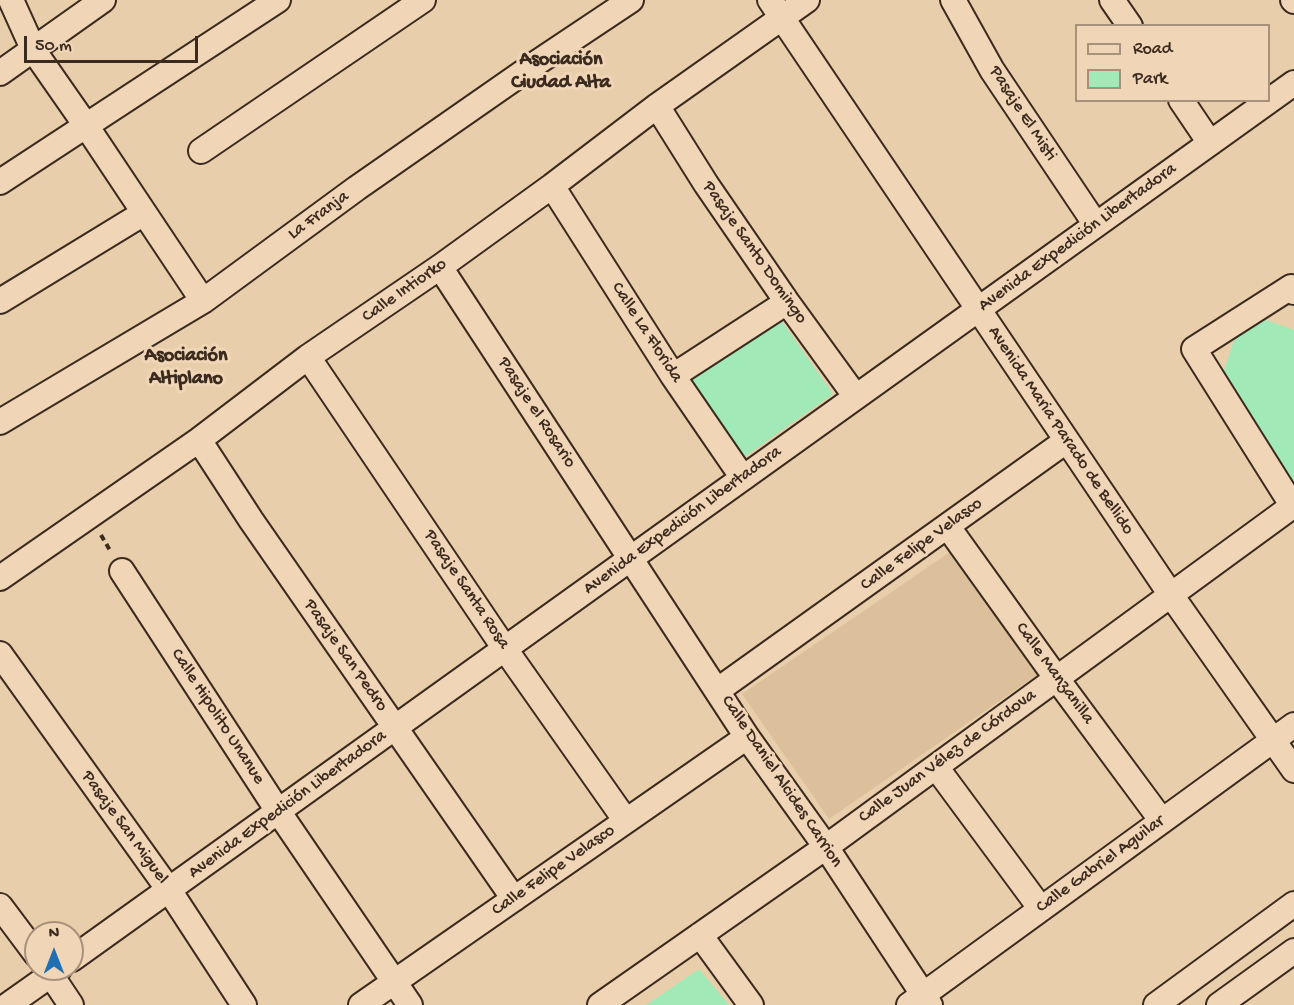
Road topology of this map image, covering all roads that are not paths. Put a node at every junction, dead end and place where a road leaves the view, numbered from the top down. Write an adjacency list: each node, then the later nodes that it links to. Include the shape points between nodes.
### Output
1 (11, 0): 11 (street)
2 (103, 0): 11 (street)
3 (278, 0): 18 (street)
4 (423, 0): 20 (street)
5 (631, 0): 28 (street, La Franja, via 367,181)
6 (807, 0): 9 (street, Calle Intiorko)
7 (953, 0): 24 (street, Pasaje El Misti, via 992,70)
8 (1112, 0): 10 (street)
9 (777, 9): 17 (street, Calle Intiorko); 30 (street, Avenida Maria Parado de Bellido)
10 (1129, 24)
11 (34, 51): 12 (street); 18 (street)
12 (0, 73)
13 (1294, 83): 14 (street, Avenida Expedición Libertadora)
14 (1270, 100)
15 (1182, 102): 19 (street)
16 (1267, 102): 19 (street, Avenida Expedición Libertadora)
17 (657, 106): 22 (street, Calle Intiorko); 29 (street, Pasaje Santo Domingo)
18 (87, 127): 21 (street); 23 (street)
19 (1210, 143): 24 (street, Avenida Expedición Libertadora)
20 (201, 151)
21 (0, 182)
22 (552, 186): 25 (street, Calle Intiorko); 32 (street, Calle La Florida)
23 (144, 213): 27 (street); 28 (street)
24 (1096, 225): 30 (street, Avenida Expedición Libertadora)
25 (440, 267): 31 (street, Calle Intiorko); 40 (street, Pasaje el Rosario)
26 (1294, 292): 38 (street, via 1291,287 1194,349)
27 (0, 301)
28 (203, 301): 34 (street, La Franja)
29 (788, 302): 32 (street); 33 (street, Pasaje Santo Domingo)
30 (977, 310): 33 (street, Avenida Expedición Libertadora); 36 (street, Avenida Maria Parado de Bellido)
31 (308, 357): 35 (street, Calle Intiorko); 44 (street, Pasaje Santa Rosa)
32 (673, 376): 37 (street, Calle La Florida)
33 (856, 397): 37 (street, Avenida Expedición Libertadora)
34 (0, 422)
35 (199, 440): 42 (street, Calle Intiorko); 49 (street, Pasaje San Pedro)
36 (1066, 441): 39 (street, Calle Felipe Velasco); 43 (street, Avenida Maria Parado de Bellido)
37 (744, 478): 40 (street, Avenida Expedición Libertadora)
38 (1294, 506): 43 (street, Calle Juan Vélez de Córdova)
39 (948, 527): 46 (street, Calle Manzanilla); 47 (street, Calle Felipe Velasco)
40 (632, 558): 44 (street, Avenida Expedición Libertadora); 47 (street, Calle Daniel Alcides Carrion)
41 (122, 571): 54 (street, Calle Hipolito Unanue)
42 (0, 578)
43 (1171, 595): 46 (street, Calle Juan Vélez de Córdova); 51 (street, Avenida Maria Parado de Bellido)
44 (505, 649): 49 (street, Avenida Expedición Libertadora); 56 (street, Pasaje Santa Rosa)
45 (0, 654): 58 (street, Pasaje San Miguel)
46 (1057, 679): 52 (street, Calle Juan Vélez de Córdova); 55 (street, Calle Manzanilla)
47 (718, 690): 50 (street, Calle Daniel Alcides Carrion)
48 (1294, 725): 51 (street, Calle Gabriel Aguilar)
49 (395, 728): 54 (street, Avenida Expedición Libertadora); 59 (street, Pasaje San Pedro)
50 (747, 737): 56 (street, Calle Felipe Velasco); 57 (street, Calle Daniel Alcides Carrion)
51 (1273, 740): 53 (street, Avenida Maria Parado de Bellido); 55 (street, Calle Gabriel Aguilar)
52 (936, 767): 57 (street, Calle Juan Vélez de Córdova); 62 (street)
53 (1294, 770)
54 (278, 812): 58 (street, Avenida Expedición Libertadora); 69 (street, Calle Hipolito Unanue)
55 (1162, 821): 62 (street, Calle Gabriel Aguilar)
56 (626, 822): 59 (street, Calle Felipe Velasco)
57 (826, 847): 63 (street, Calle Juan Vélez de Córdova); 70 (street, Calle Daniel Alcides Carrion)
58 (169, 890): 65 (street, Avenida Expedición Libertadora); 73 (street, Pasaje San Miguel)
59 (514, 899): 69 (street, Calle Felipe Velasco)
60 (1294, 904): 78 (street)
61 (0, 906): 64 (street)
62 (1041, 909): 70 (street, Calle Gabriel Aguilar)
63 (700, 935): 76 (street, Calle Juan Vélez de Córdova); 77 (street)
64 (24, 938)
65 (84, 950)
66 (1294, 951): 79 (street)
67 (39, 981): 71 (street)
68 (58, 981): 72 (street)
69 (394, 982): 74 (street, Calle Felipe Velasco); 75 (street, Calle Hipolito Unanue)
70 (921, 1002)
71 (8, 1005)
72 (71, 1005)
73 (244, 1005)
74 (361, 1005)
75 (410, 1005)
76 (600, 1005)
77 (751, 1005)
78 (1156, 1005)
79 (1219, 1005)

